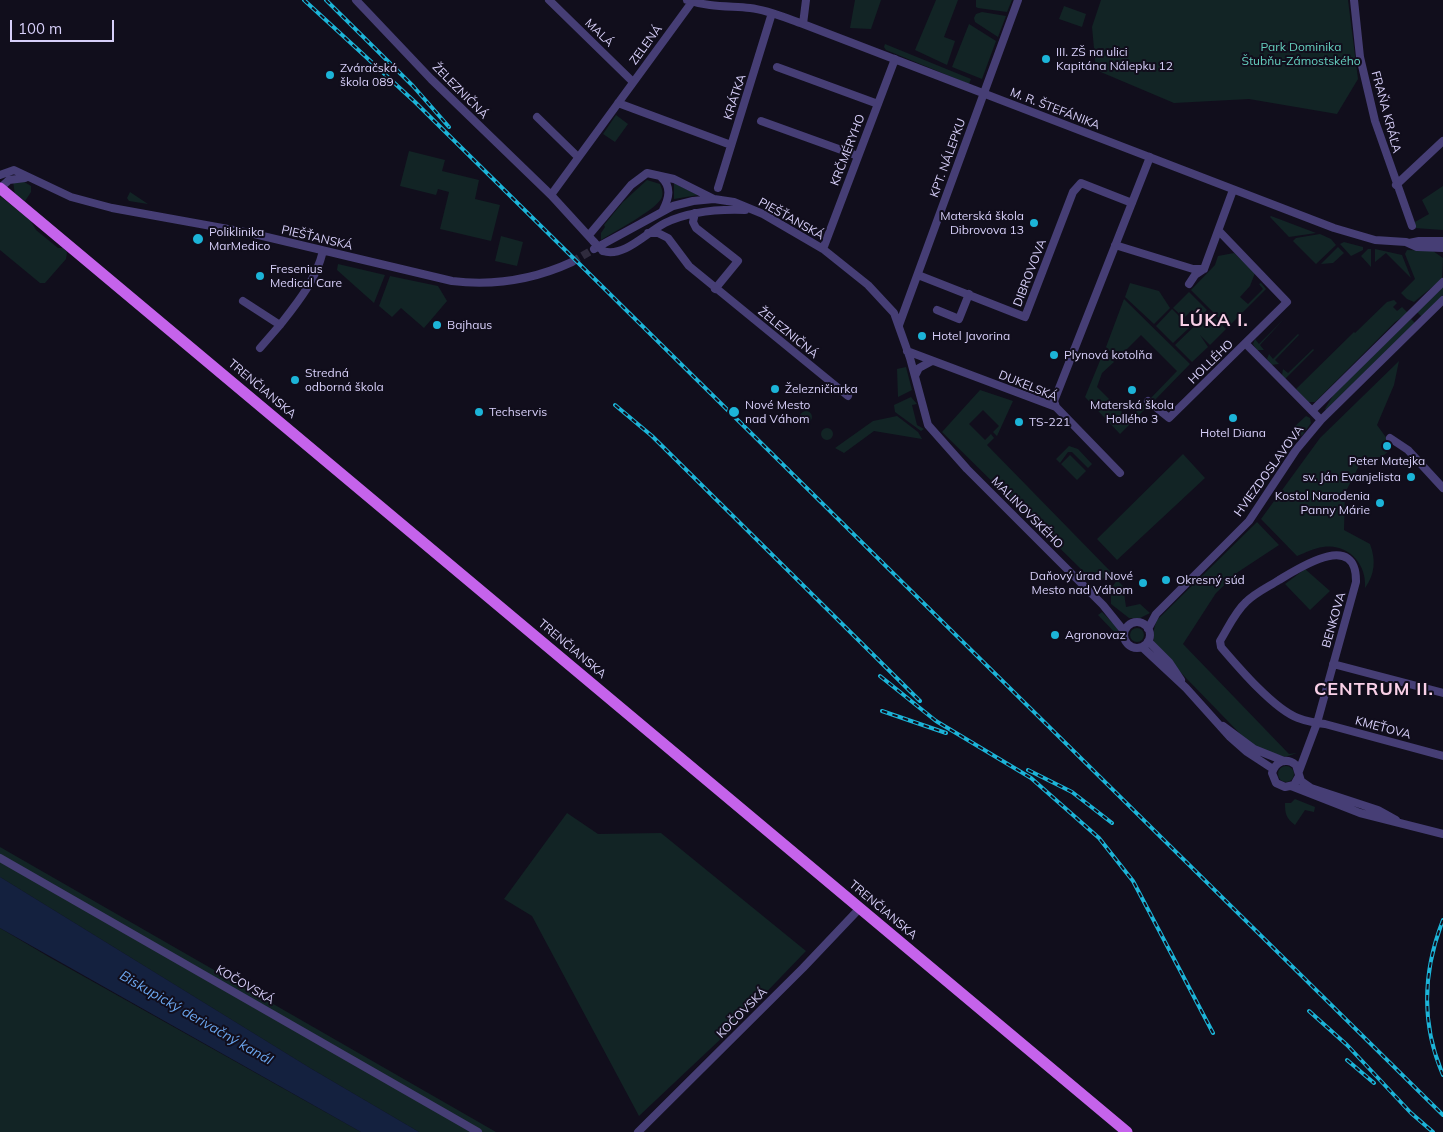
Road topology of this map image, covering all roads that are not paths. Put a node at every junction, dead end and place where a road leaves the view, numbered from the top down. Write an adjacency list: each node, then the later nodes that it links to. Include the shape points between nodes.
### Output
1 (356, 0): 29 (street, ŽELEZNIČNÁ, via 438,86)
2 (549, 0): 11 (street, MALÁ)
3 (806, 0): 8 (street)
4 (1018, 0): 12 (street, KPT. NÁLEPKU)
5 (1354, 0): 25 (street, FRAŇA KRÁĽA, via 1367,92)
6 (691, 1): 7 (street, M. R. ŠTEFÁNIKA, via 709,6 752,8); 11 (street, ZELENÁ)
7 (772, 14): 8 (street, M. R. ŠTEFÁNIKA); 18 (street, KRÁTKA)
8 (803, 24): 9 (street, M. R. ŠTEFÁNIKA)
9 (895, 59): 12 (street, M. R. ŠTEFÁNIKA); 14 (street, KRČMÉRYHO)
10 (777, 67): 14 (street)
11 (634, 82): 13 (street, ZELENÁ)
12 (982, 93): 21 (street, M. R. ŠTEFÁNIKA); 49 (street, KPT. NÁLEPKU)
13 (618, 103): 18 (street); 20 (street, ZELENÁ)
14 (878, 104): 19 (street, KRČMÉRYHO)
15 (537, 117): 20 (street)
16 (761, 121): 19 (street)
17 (1443, 141): 25 (street)
18 (731, 145): 27 (street, KRÁTKA)
19 (858, 156): 44 (street, KRČMÉRYHO)
20 (578, 157): 29 (street, ZELENÁ)
21 (1150, 158): 28 (street, M. R. ŠTEFÁNIKA); 31 (street)
22 (0, 175): 24 (street, PIEŠŤANSKÁ, via 14,170)
23 (661, 177): 30 (street, via 674,179); 33 (street, via 669,194); 39 (street, via 652,173 642,176)
24 (30, 179): 26 (street, via 17,177); 45 (street, PIEŠŤANSKÁ, via 71,197 112,208 250,233)
25 (1396, 184): 35 (street, FRAŇA KRÁĽA)
26 (0, 188): 96 (main road, TRENČIANSKA)
27 (718, 188)
28 (1232, 190): 36 (street); 40 (street, M. R. ŠTEFÁNIKA, via 1365,237)
29 (551, 195): 39 (street, ŽELEZNIČNÁ)
30 (714, 199): 32 (street, PIEŠŤANSKÁ, via 734,202); 33 (street, PIEŠŤANSKÁ, via 688,202)
31 (1132, 203): 41 (street); 53 (street, DIBROVOVA, via 1081,183 1073,192 1025,317)
32 (749, 209): 34 (street); 44 (street, PIEŠŤANSKÁ)
33 (663, 210): 39 (street, PIEŠŤANSKÁ)
34 (695, 213): 37 (street); 52 (street, via 693,222 696,228 738,261)
35 (1412, 226)
36 (1219, 231): 48 (street); 59 (street, HOLLÉHO, via 1287,302)
37 (648, 233): 39 (street, ŽELEZNIČNÁ, bridge, via 617,252 603,251); 52 (street, ŽELEZNIČNÁ, via 663,235 689,266)
38 (1443, 241): 40 (street, M. R. ŠTEFÁNIKA)
39 (592, 242)
40 (1409, 243): 42 (street, M. R. ŠTEFÁNIKA)
41 (1115, 245): 48 (street); 66 (street, via 1054,401)
42 (1433, 248): 43 (street, M. R. ŠTEFÁNIKA); 46 (street, M. R. ŠTEFÁNIKA)
43 (1443, 248)
44 (823, 249): 58 (street, PIEŠŤANSKÁ, via 880,297 894,313)
45 (323, 251): 47 (street, PIEŠŤANSKÁ, via 473,283 520,280); 57 (street, via 307,290)
46 (1443, 255)
47 (572, 262)
48 (1204, 270): 51 (street)
49 (918, 275): 53 (street, DIBROVOVA); 58 (street, KPT. NÁLEPKU)
50 (1443, 282): 67 (street)
51 (1189, 284)
52 (715, 289): 64 (street, ŽELEZNIČNÁ)
53 (969, 294): 56 (street, via 959,319)
54 (1443, 300): 68 (street, HVIEZDOSLAVOVA)
55 (243, 301): 57 (street)
56 (937, 310)
57 (280, 325): 60 (street)
58 (899, 325): 61 (street, PIEŠŤANSKÁ)
59 (1246, 344): 65 (street, HOLLÉHO, via 1169,418); 67 (street)
60 (260, 348)
61 (907, 351): 62 (street, DUKELSKÁ); 63 (street, PIEŠŤANSKÁ)
62 (932, 361): 63 (street, via 919,368); 66 (street, DUKELSKÁ)
63 (915, 376): 69 (street, PIEŠŤANSKÁ)
64 (848, 396)
65 (1148, 401)
66 (1056, 407): 71 (street, DUKELSKÁ)
67 (1312, 412): 68 (street)
68 (1323, 418): 75 (street, HVIEZDOSLAVOVA, via 1296,450 1249,521)
69 (928, 425): 74 (street, MALINOVSKÉHO, via 967,469)
70 (1390, 438): 72 (street, via 1408,450)
71 (1120, 473)
72 (1443, 488)
73 (1356, 582): 81 (street, BENKOVA); 84 (street, KMEŤOVA, via 1356,571 1346,558 1326,555 1312,560 1246,602 1220,641 1221,647 1269,698 1298,718)
74 (1111, 614): 76 (street, MALINOVSKÉHO); 78 (street, MALINOVSKÉHO)
75 (1156, 614): 76 (street, HVIEZDOSLAVOVA); 77 (street, HVIEZDOSLAVOVA)
76 (1136, 622): 77 (street); 78 (street)
77 (1148, 629): 79 (street)
78 (1124, 631): 80 (street, via 1128,645)
79 (1148, 641): 80 (street); 82 (street, via 1169,662)
80 (1142, 647): 82 (street)
81 (1334, 664): 83 (street, BENKOVA); 84 (street, BENKOVA)
82 (1186, 688): 85 (street)
83 (1443, 694)
84 (1317, 723): 86 (street, BENKOVA); 87 (street, KMEŤOVA)
85 (1221, 725): 88 (street, via 1254,749); 89 (street, via 1242,749)
86 (1305, 751): 88 (street, BENKOVA); 90 (street, BENKOVA)
87 (1443, 756)
88 (1287, 761): 89 (street, via 1278,763); 90 (street)
89 (1273, 769): 91 (street, via 1276,783 1282,787)
90 (1299, 774): 91 (street); 92 (street, via 1311,788 1378,810)
91 (1291, 786): 92 (street, via 1360,813)
92 (1396, 820): 94 (street)
93 (1443, 824): 94 (street)
94 (1441, 833)
95 (0, 858): 97 (street, KOČOVSKÁ)
96 (860, 908): 98 (street, KOČOVSKÁ); 99 (main road, TRENČIANSKA)
97 (478, 1132)
98 (638, 1132)
99 (1127, 1132)

